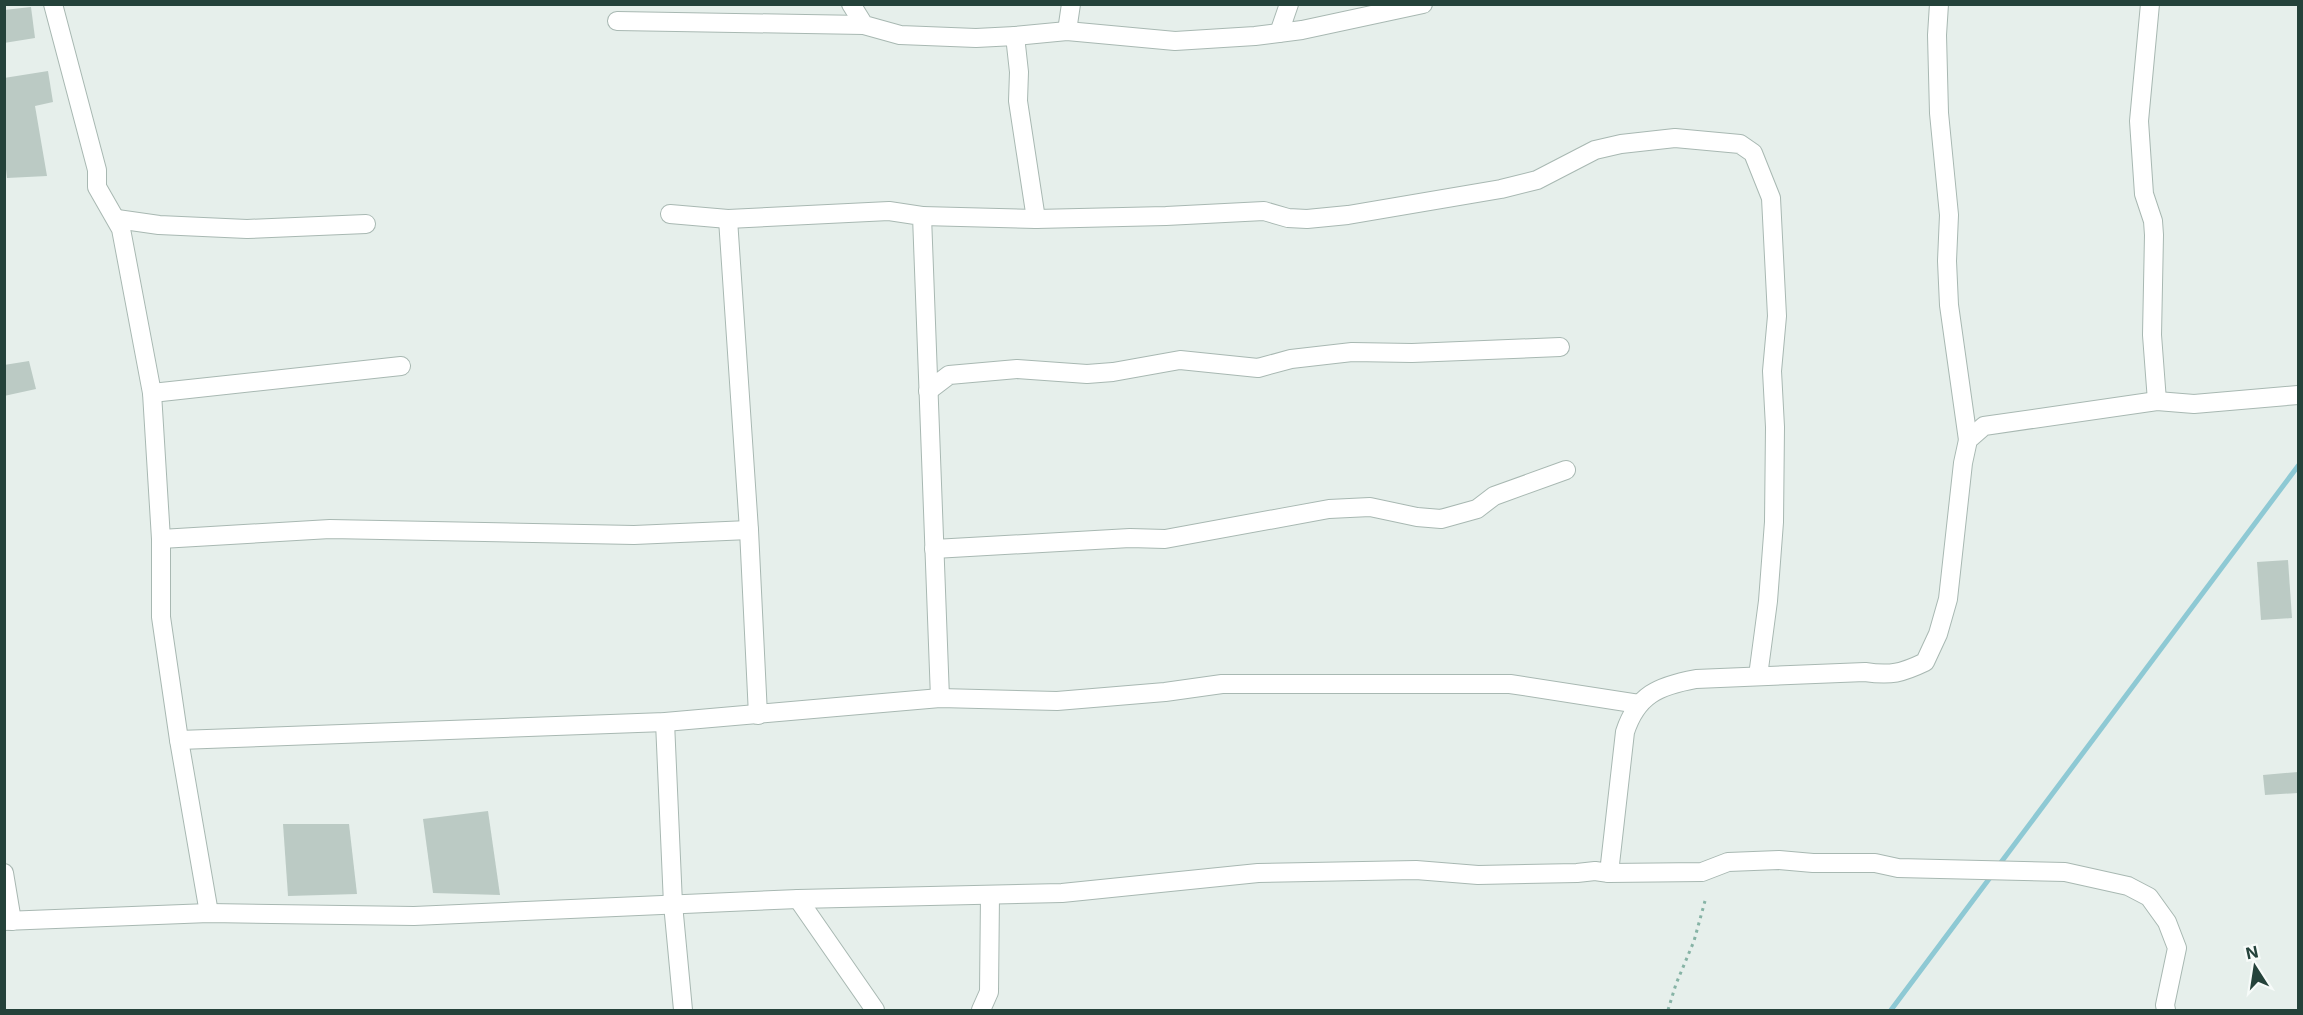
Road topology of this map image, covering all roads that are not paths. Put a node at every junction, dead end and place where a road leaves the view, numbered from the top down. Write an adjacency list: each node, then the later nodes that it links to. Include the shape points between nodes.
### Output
1 (53, 4): 15 (street, via 97,170 97,187)
2 (851, 4): 9 (street)
3 (1071, 4): 10 (street)
4 (1289, 4): 11 (street)
5 (1423, 4): 11 (street)
6 (1939, 4): 25 (street, via 1936,35 1949,215 1949,305)
7 (2150, 4): 24 (street, via 2139,121 2144,194 2154,235 2152,335)
8 (618, 21): 9 (street)
9 (864, 25): 12 (street, via 900,35)
10 (1067, 31): 11 (street, via 1175,41); 12 (street)
11 (1279, 33)
12 (1015, 36): 17 (street, via 1018,101)
13 (670, 214): 16 (street)
14 (922, 216): 16 (street, via 889,211); 17 (street); 21 (street)
15 (117, 219): 18 (street, via 247,229); 22 (street)
16 (728, 219): 27 (street)
17 (1036, 219): 30 (street, via 1264,211 1288,218 1348,215 1537,180 1594,150 1621,144 1675,138 1740,144 1753,153 1771,198 1777,316 1772,371 1774,522)
18 (366, 224)
19 (1560, 347): 21 (street, via 1352,352 1291,359 1258,368 1180,360 1087,374 1017,369 949,375)
20 (401, 366): 22 (street)
21 (928, 391): 29 (street)
22 (152, 393): 28 (street)
23 (2298, 395): 24 (street, via 2194,404)
24 (2157, 401): 25 (street, via 1984,426)
25 (1968, 440): 30 (street, via 1948,599 1925,662 1886,675 1865,672)
26 (1566, 470): 29 (street, via 1494,496 1477,509 1441,519 1370,507 1329,509 1165,539)
27 (749, 530): 28 (street, via 634,535 330,529); 33 (street)
28 (161, 539): 35 (street, via 161,617)
29 (934, 549): 31 (street)
30 (1758, 676): 32 (street, via 1671,683)
31 (940, 698): 32 (street, via 1057,701 1222,684 1510,684); 33 (street)
32 (1639, 704): 37 (street, via 1625,732)
33 (758, 715): 34 (street)
34 (665, 722): 35 (street); 40 (street)
35 (179, 740): 41 (street)
36 (4, 873): 42 (street)
37 (1609, 873): 38 (street, via 1478,875 1416,870 1258,873 1062,893); 46 (street, via 1702,872 1728,862 1779,860 1875,863 1898,868 2065,872 2128,886 2149,897 2168,922 2177,948 2164,1005)
38 (990, 895): 39 (street); 45 (street, via 989,992)
39 (798, 899): 40 (street); 44 (street)
40 (673, 904): 41 (street, via 414,916); 43 (street)
41 (209, 914): 42 (street)
42 (8, 921)
43 (682, 1011)
44 (875, 1011)
45 (981, 1011)
46 (2166, 1011)

